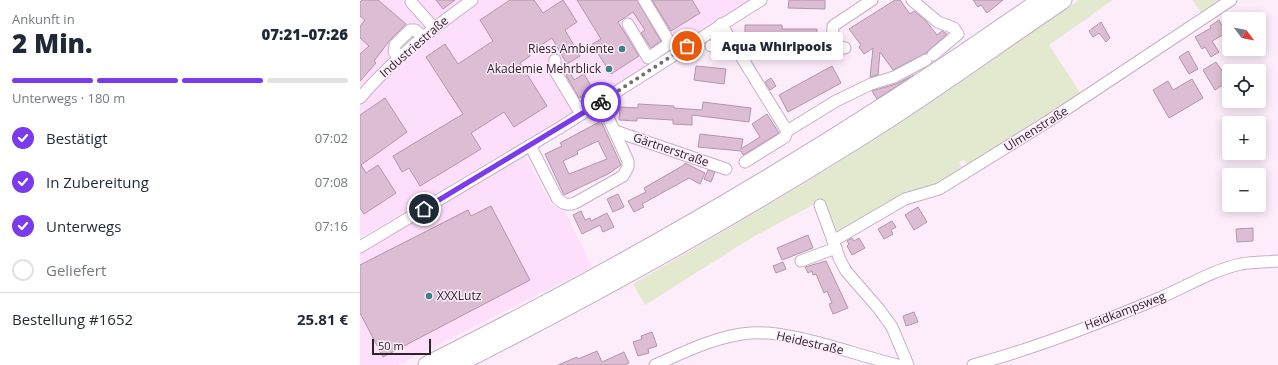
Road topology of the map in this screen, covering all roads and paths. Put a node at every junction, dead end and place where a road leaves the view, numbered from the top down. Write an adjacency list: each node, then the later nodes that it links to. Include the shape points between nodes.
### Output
1 (472, 0): 12 (street, Industriestraße)
2 (644, 0): 13 (street)
3 (761, 0): 11 (street)
4 (872, 0): 15 (street, via 833,26)
5 (912, 0): 27 (street, via 938,22 954,28 958,34 929,57 894,77 871,84 836,101)
6 (1041, 0): 37 (highway, via 882,109 746,192 584,283)
7 (1063, 0): 38 (highway, via 921,98 813,166 649,262)
8 (1231, 0): 32 (street, Ulmenstraße, via 1074,105 939,190 905,199)
9 (411, 2): 12 (street)
10 (628, 24): 20 (street)
11 (721, 24): 14 (street); 18 (street)
12 (434, 28): 23 (street, Industriestraße, via 399,57)
13 (670, 43): 18 (street); 20 (street)
14 (733, 43): 16 (street, via 727,47); 19 (street)
15 (832, 44): 17 (street); 19 (street, via 818,51)
16 (711, 46)
17 (845, 48)
18 (675, 54): 22 (street)
19 (740, 54): 27 (street)
20 (648, 58): 22 (street)
21 (555, 60): 25 (street, via 554,71)
22 (655, 67): 24 (street)
23 (360, 98)
24 (601, 102): 25 (street); 26 (street)
25 (581, 114): 28 (street)
26 (615, 131): 28 (street, via 628,161 626,172 569,205 557,198); 30 (street, Gärtnerstraße)
27 (787, 131): 29 (street, via 785,137)
28 (530, 145): 33 (street)
29 (745, 162)
30 (726, 169)
31 (820, 205): 32 (street)
32 (834, 244): 34 (street, Ulmenstraße); 41 (street, via 846,271 892,327)
33 (360, 246)
34 (801, 261)
35 (1278, 261): 36 (street, Heidkampsweg, via 1242,264 1223,270 1156,300)
36 (1005, 360): 42 (street, Heidkampsweg)
37 (427, 365)
38 (455, 365)
39 (655, 365): 40 (street, Heidestraße, via 724,338 750,333 782,335)
40 (898, 365)
41 (908, 365)
42 (973, 365)

